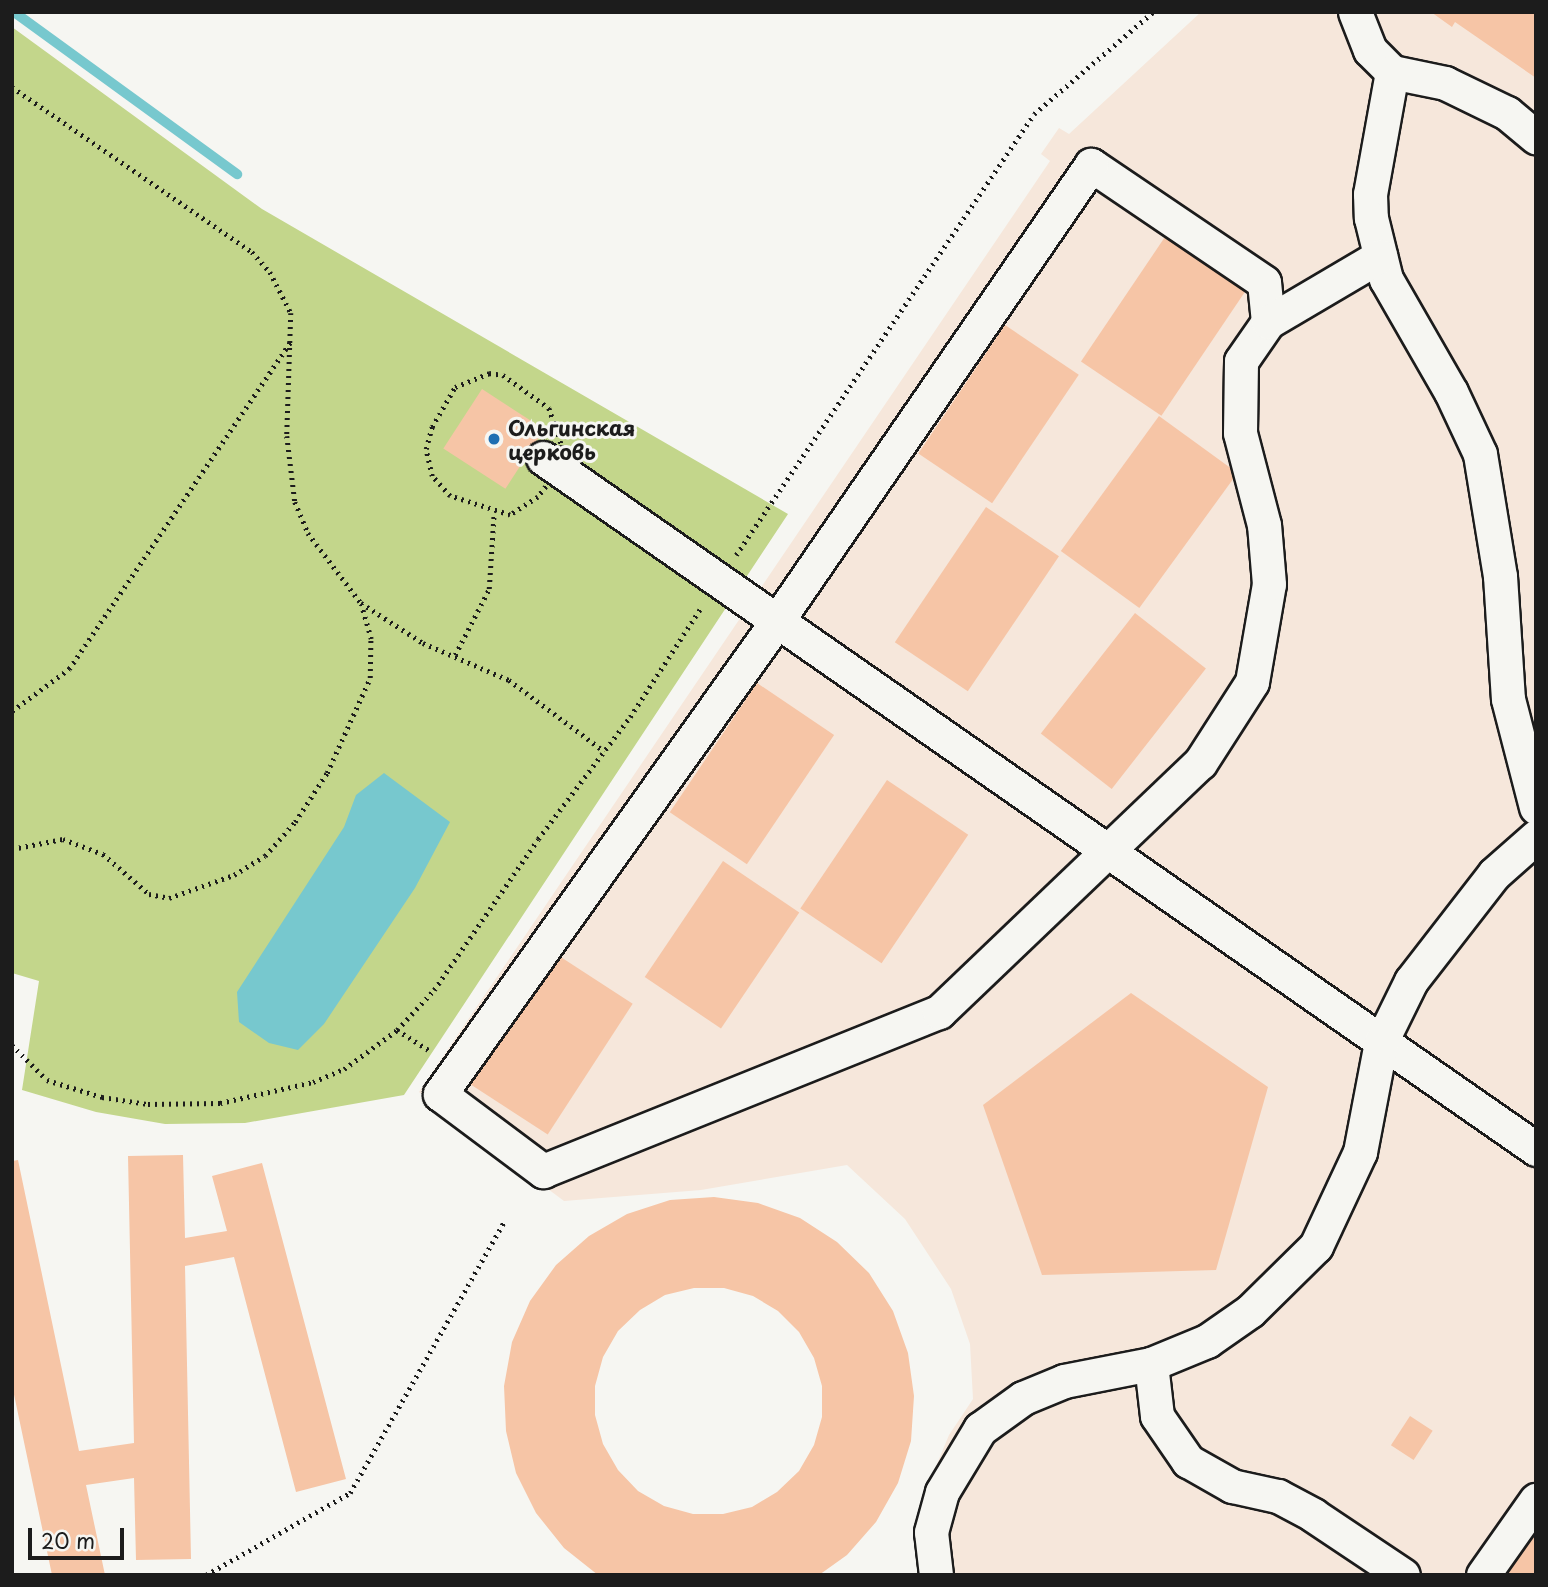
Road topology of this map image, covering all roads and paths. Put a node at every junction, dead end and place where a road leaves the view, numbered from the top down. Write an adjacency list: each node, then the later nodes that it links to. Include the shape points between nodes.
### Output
1 (1153, 12): 11 (path, via 1034,114)
2 (1355, 12): 3 (lane, via 1370,50)
3 (1392, 72): 5 (lane, via 1445,83 1507,113); 6 (lane, via 1370,194)
4 (12, 87): 8 (path, via 252,252 270,272 291,313)
5 (1536, 137)
6 (1380, 256): 7 (lane); 17 (lane, via 1386,279 1451,392 1479,454 1500,576 1508,699)
7 (1268, 322): 13 (lane, via 1264,282 1080,159); 20 (lane, via 1241,361 1237,394 1240,433 1264,525 1269,584 1252,682 1199,763)
8 (291, 340): 12 (path, via 287,436 295,502 308,533); 15 (path, via 69,669)
9 (551, 464): 10 (path, via 538,497 510,515); 10 (path, via 562,445 559,429 549,408 530,391 503,375 489,373 455,387 432,427 426,449 432,476 450,496); 11 (lane)
10 (494, 512): 14 (path, via 489,589)
11 (718, 580): 13 (lane); 16 (path)
12 (361, 603): 14 (path, via 423,643); 19 (path, via 371,639 370,678 327,773 295,822 265,856 234,875 169,898 149,894 103,854 74,843 39,840)
13 (777, 621): 20 (lane); 20 (lane, via 440,1094 543,1171 939,1012)
14 (455, 655): 16 (path, via 509,680)
15 (12, 711)
16 (604, 751): 21 (path, via 434,990)
17 (1536, 807)
18 (1536, 836): 22 (lane, via 1494,874 1454,921 1411,981)
19 (12, 849)
20 (1107, 851): 22 (lane)
21 (397, 1030): 23 (path, via 344,1069 313,1082 202,1105 102,1097 58,1084 31,1068); 24 (path)
22 (1381, 1042): 25 (lane); 27 (lane, via 1360,1152 1316,1245 1239,1319 1207,1341)
23 (12, 1045)
24 (437, 1056)
25 (1536, 1149)
26 (504, 1222): 29 (path, via 350,1493)
27 (1151, 1364): 30 (lane, via 1064,1381 1023,1398 980,1429 942,1492 931,1532); 31 (lane, via 1157,1416 1188,1461 1232,1486 1278,1496)
28 (1536, 1500): 32 (lane)
29 (206, 1575)
30 (936, 1575)
31 (1403, 1575)
32 (1483, 1575)

